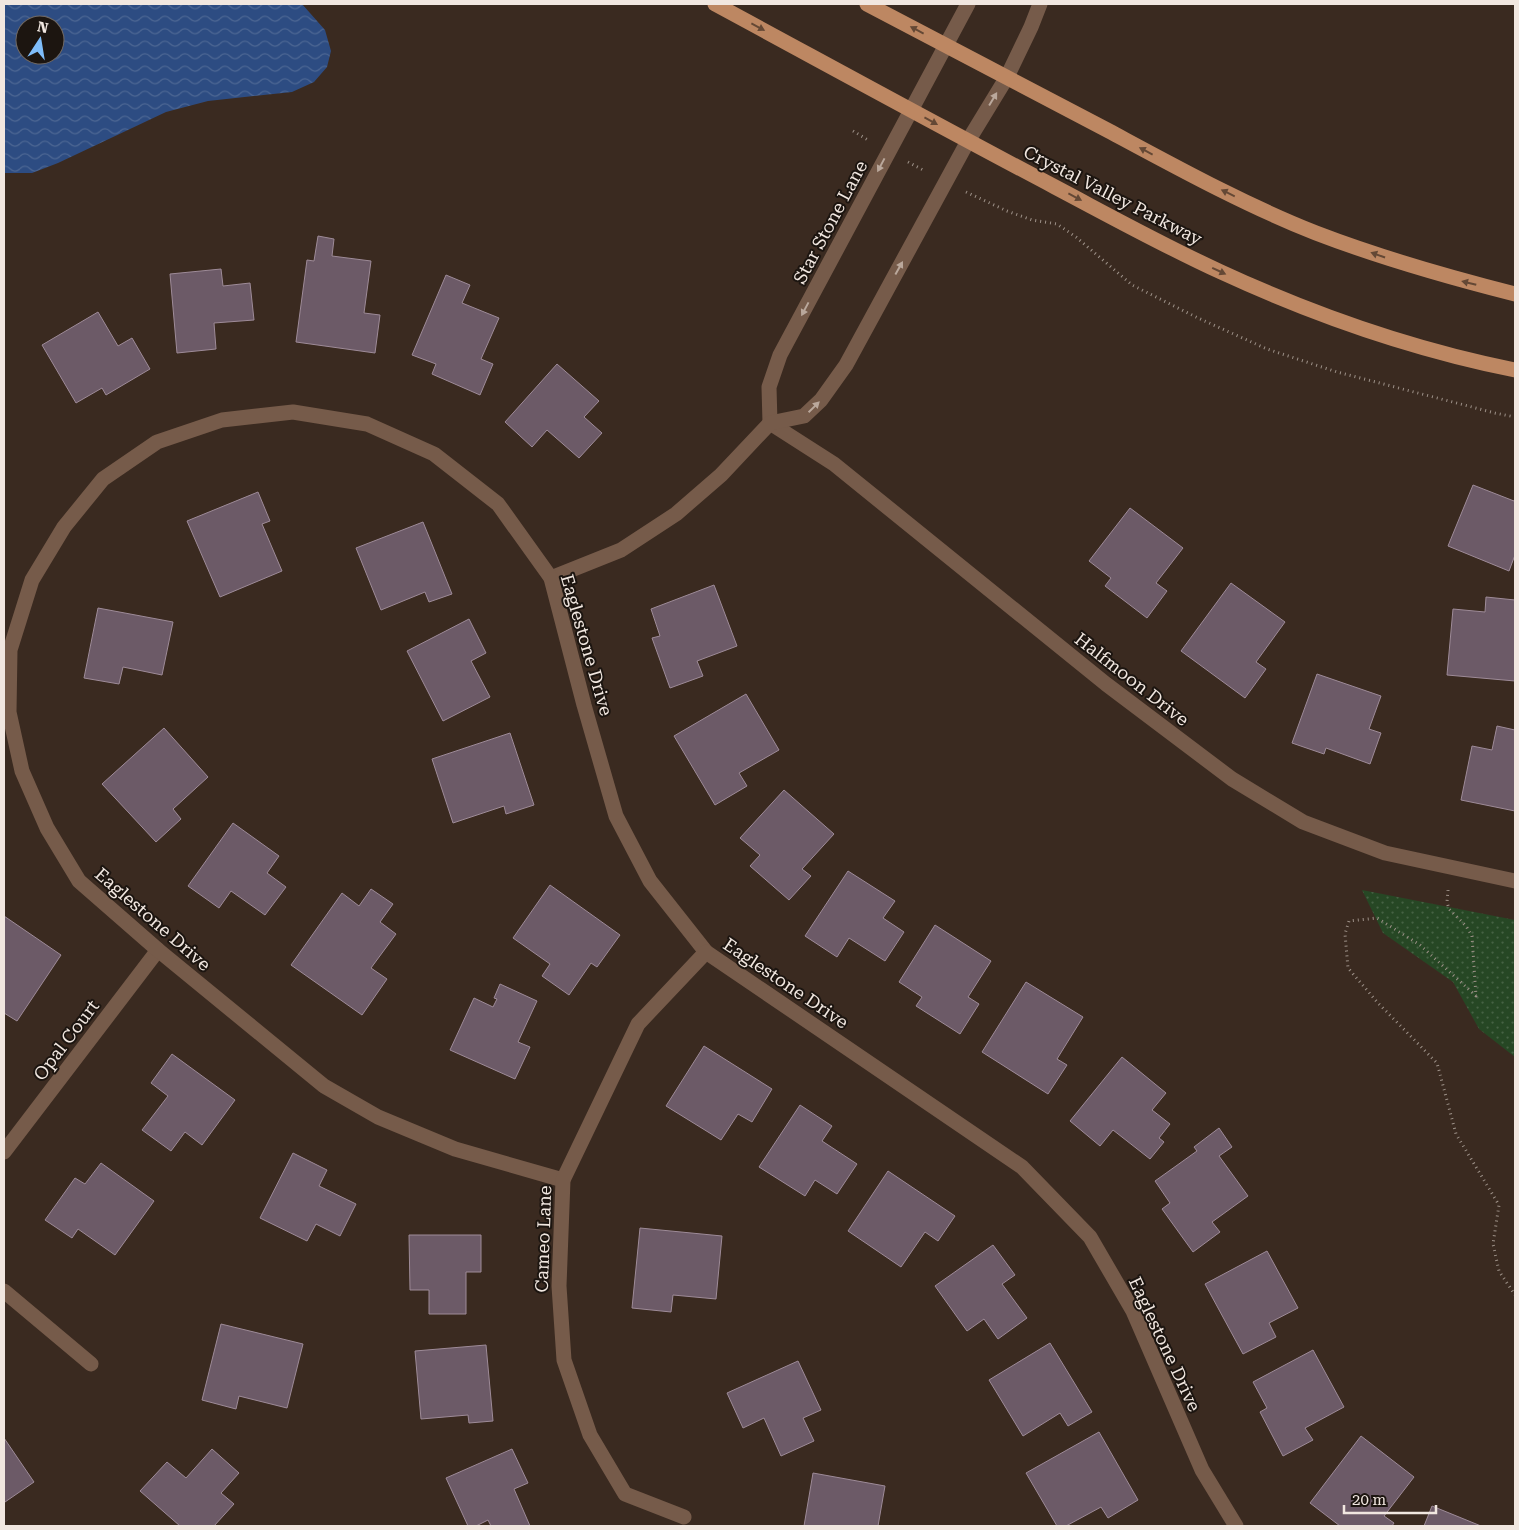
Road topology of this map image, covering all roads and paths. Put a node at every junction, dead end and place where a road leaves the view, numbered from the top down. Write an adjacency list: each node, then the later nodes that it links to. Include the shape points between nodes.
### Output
1 (715, 4): 7 (main road, Crystal Valley Parkway, one-way to 7)
2 (868, 4): 5 (main road, one-way to 2)
3 (968, 4): 5 (street, Star Stone Lane)
4 (1040, 4): 6 (street)
5 (946, 46): 6 (main road); 7 (street, Star Stone Lane)
6 (1007, 77): 9 (street, one-way to 6); 12 (main road, one-way to 6, via 1382,257 1315,232 1189,174)
7 (911, 110): 9 (main road, Crystal Valley Parkway, one-way to 9); 10 (street, Star Stone Lane)
8 (853, 131): 10 (path)
9 (968, 141): 11 (street); 13 (main road, Crystal Valley Parkway, one-way to 13, via 1155,240 1287,301 1359,327)
10 (889, 152): 11 (path); 15 (street, Star Stone Lane, one-way to 15, via 780,355 768,387)
11 (946, 182): 14 (path, via 1007,211 1057,224 1132,285 1268,349 1337,372); 15 (street, one-way to 11, via 804,416 821,400 846,365)
12 (1515, 294)
13 (1515, 370)
14 (1515, 417)
15 (770, 423): 16 (street, via 721,475 676,514 621,550); 17 (street, Halfmoon Drive, via 834,464 1106,684 1232,780 1303,822 1385,853)
16 (551, 578): 19 (street, Eaglestone Drive, via 498,504 434,454 366,424 293,412 222,420 157,442 103,479 64,527 32,580 10,650 9,712 22,771 46,828 60,851 79,881); 20 (street, Eaglestone Drive, via 616,816 650,881)
17 (1450, 867): 18 (street, Halfmoon Drive); 24 (path, via 1447,902 1449,909 1472,936 1476,996 1420,945 1377,918 1349,921 1345,934 1348,968 1437,1063 1456,1134 1499,1205 1493,1244 1499,1271)
18 (1515, 881)
19 (158, 950): 21 (street, Opal Court); 22 (street, Eaglestone Drive, via 324,1086 370,1113 455,1149)
20 (706, 952): 22 (street, Cameo Lane, via 638,1024); 27 (street, Eaglestone Drive, via 1022,1167 1090,1238 1133,1311 1202,1470)
21 (4, 1152)
22 (562, 1180): 26 (street, Cameo Lane, via 559,1286 564,1360 590,1435 625,1494)
23 (4, 1291): 25 (street)
24 (1515, 1295)
25 (91, 1364)
26 (684, 1517)
27 (1236, 1526)

